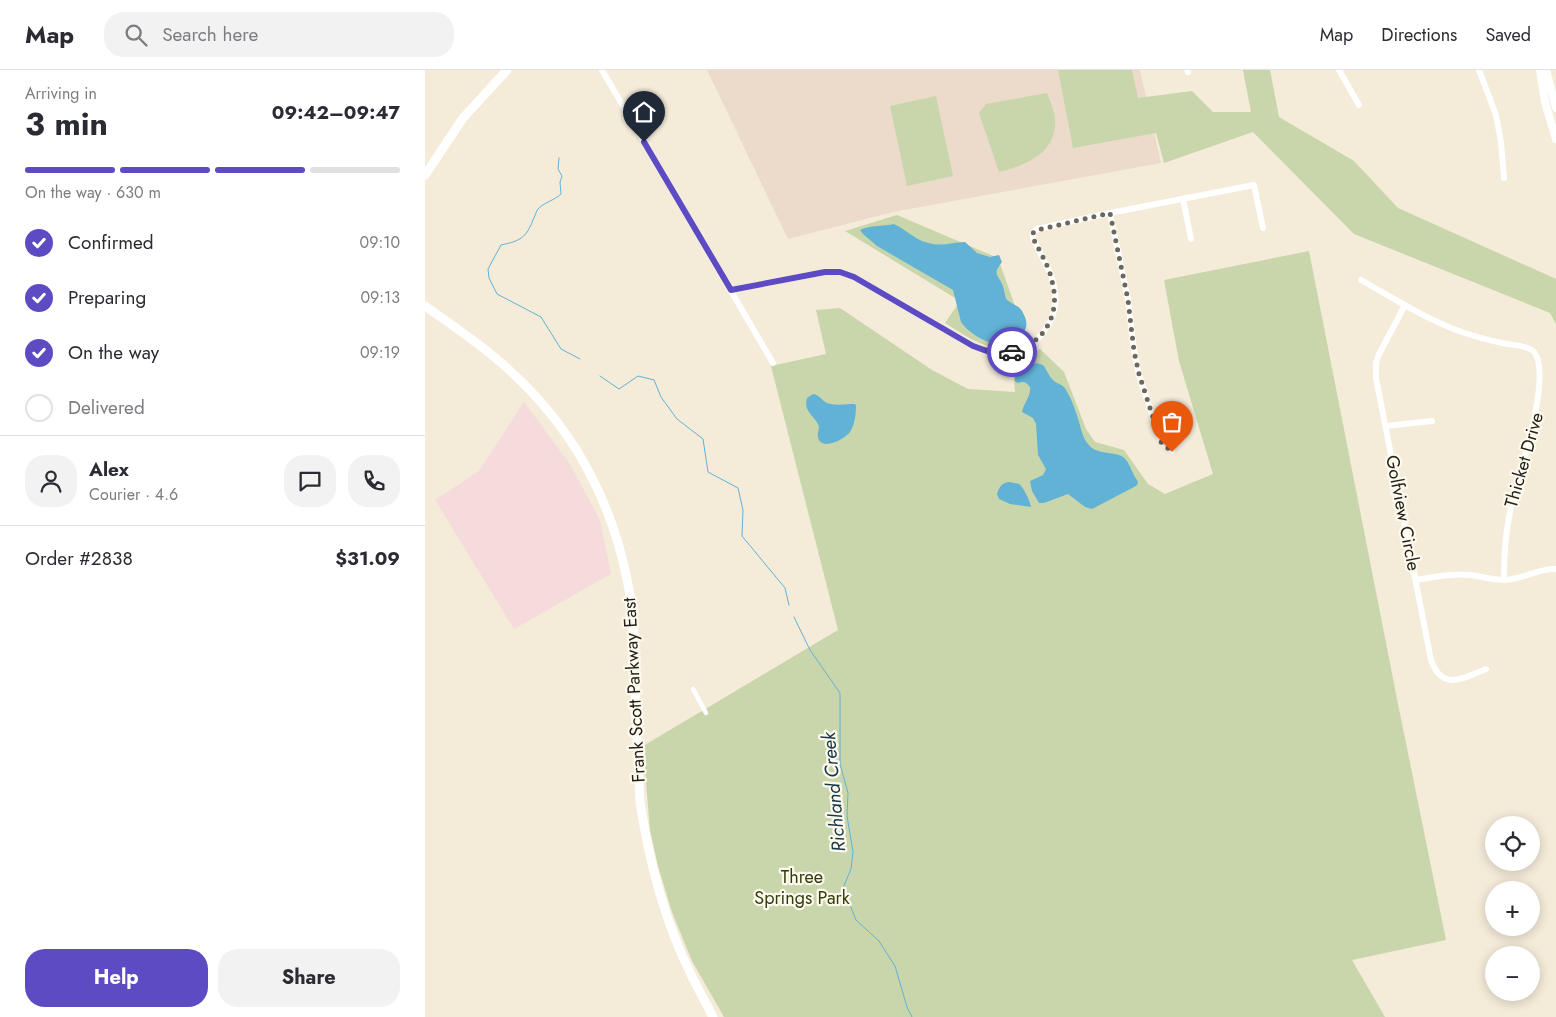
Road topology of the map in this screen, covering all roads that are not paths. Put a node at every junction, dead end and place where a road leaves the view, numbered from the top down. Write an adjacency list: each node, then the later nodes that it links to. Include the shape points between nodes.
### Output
1 (507, 70): 10 (main road, via 463,118)
2 (602, 70): 17 (street)
3 (1339, 70): 7 (street)
4 (1479, 70): 11 (street, via 1496,115)
5 (1540, 70): 9 (street)
6 (1546, 70): 8 (street)
7 (1359, 105)
8 (1556, 108)
9 (1556, 140)
10 (425, 175)
11 (1504, 178)
12 (1183, 199): 13 (street); 14 (street, via 1254,185); 15 (street)
13 (1110, 213): 17 (street, via 1033,233 1052,278 1054,311 1048,327 1036,340 1023,349 1007,353 989,352 973,346 840,272); 23 (street, via 1139,374 1161,442)
14 (1263, 228)
15 (1191, 239)
16 (1361, 280): 18 (street, Thicket Drive)
17 (731, 290): 20 (street)
18 (1405, 305): 22 (street, Golfview Circle, via 1376,363); 26 (street, Thicket Drive, via 1459,331 1525,347 1535,352 1541,361 1541,400 1508,518)
19 (425, 306): 30 (main road, Frank Scott Parkway East, via 482,347 537,397 561,427 597,485 616,536 627,580 633,627 639,802 643,828 669,921 694,982)
20 (773, 364)
21 (1432, 421): 22 (street)
22 (1386, 426): 25 (street, Golfview Circle)
23 (1172, 452)
24 (1556, 569): 26 (street)
25 (1416, 580): 26 (street, via 1446,575); 27 (street, Golfview Circle, via 1431,660 1437,672 1453,681)
26 (1504, 580)
27 (1486, 669)
28 (693, 689): 29 (street)
29 (707, 712)
30 (713, 1017)

